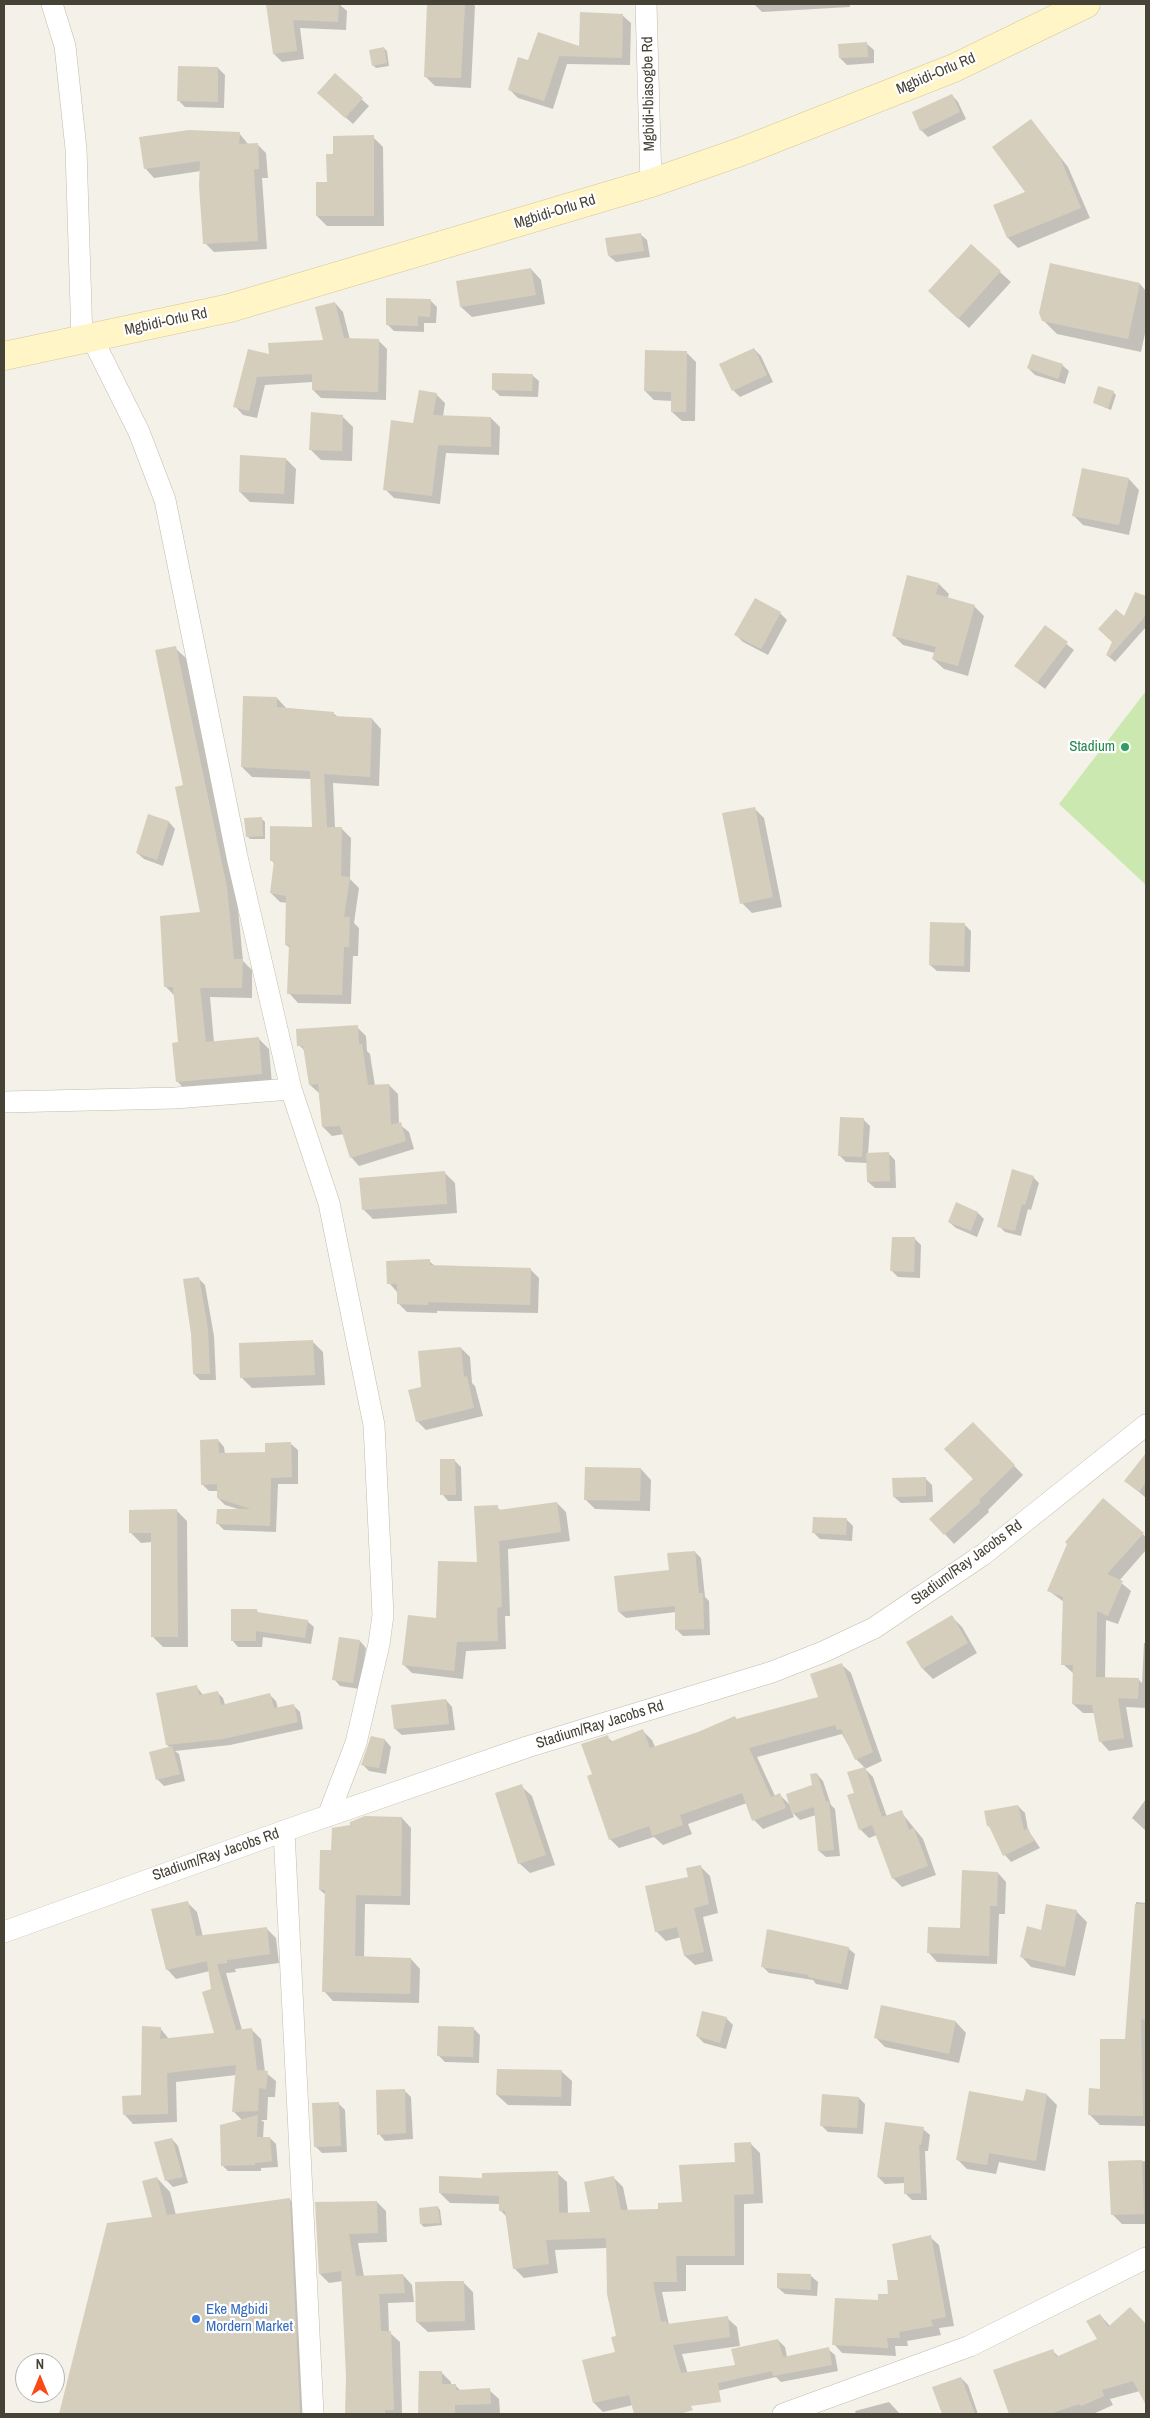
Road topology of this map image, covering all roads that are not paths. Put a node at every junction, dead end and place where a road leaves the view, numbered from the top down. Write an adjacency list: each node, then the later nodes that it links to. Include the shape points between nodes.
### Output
1 (52, 4): 5 (street, via 66,46 76,149)
2 (646, 4): 4 (street, Mgbidi-Ibiasogbe Rd)
3 (1086, 4): 4 (main road, Mgbidi-Orlu Rd, via 954,68 743,151)
4 (651, 183): 5 (main road, Mgbidi-Orlu Rd, via 230,308)
5 (87, 339): 6 (main road, Mgbidi-Orlu Rd); 7 (street, via 139,432 165,500 237,857)
6 (4, 356)
7 (291, 1089): 8 (street, via 175,1098); 10 (street, via 329,1203 374,1425 383,1615 356,1744)
8 (4, 1102)
9 (1146, 1425): 10 (street, Stadium/Ray Jacobs Rd, via 984,1554 874,1628 772,1672 527,1747)
10 (328, 1816): 11 (street, Stadium/Ray Jacobs Rd)
11 (284, 1831): 12 (street, Stadium/Ray Jacobs Rd); 14 (street)
12 (4, 1932)
13 (1146, 2258): 15 (street, via 970,2346)
14 (313, 2414)
15 (783, 2414)

